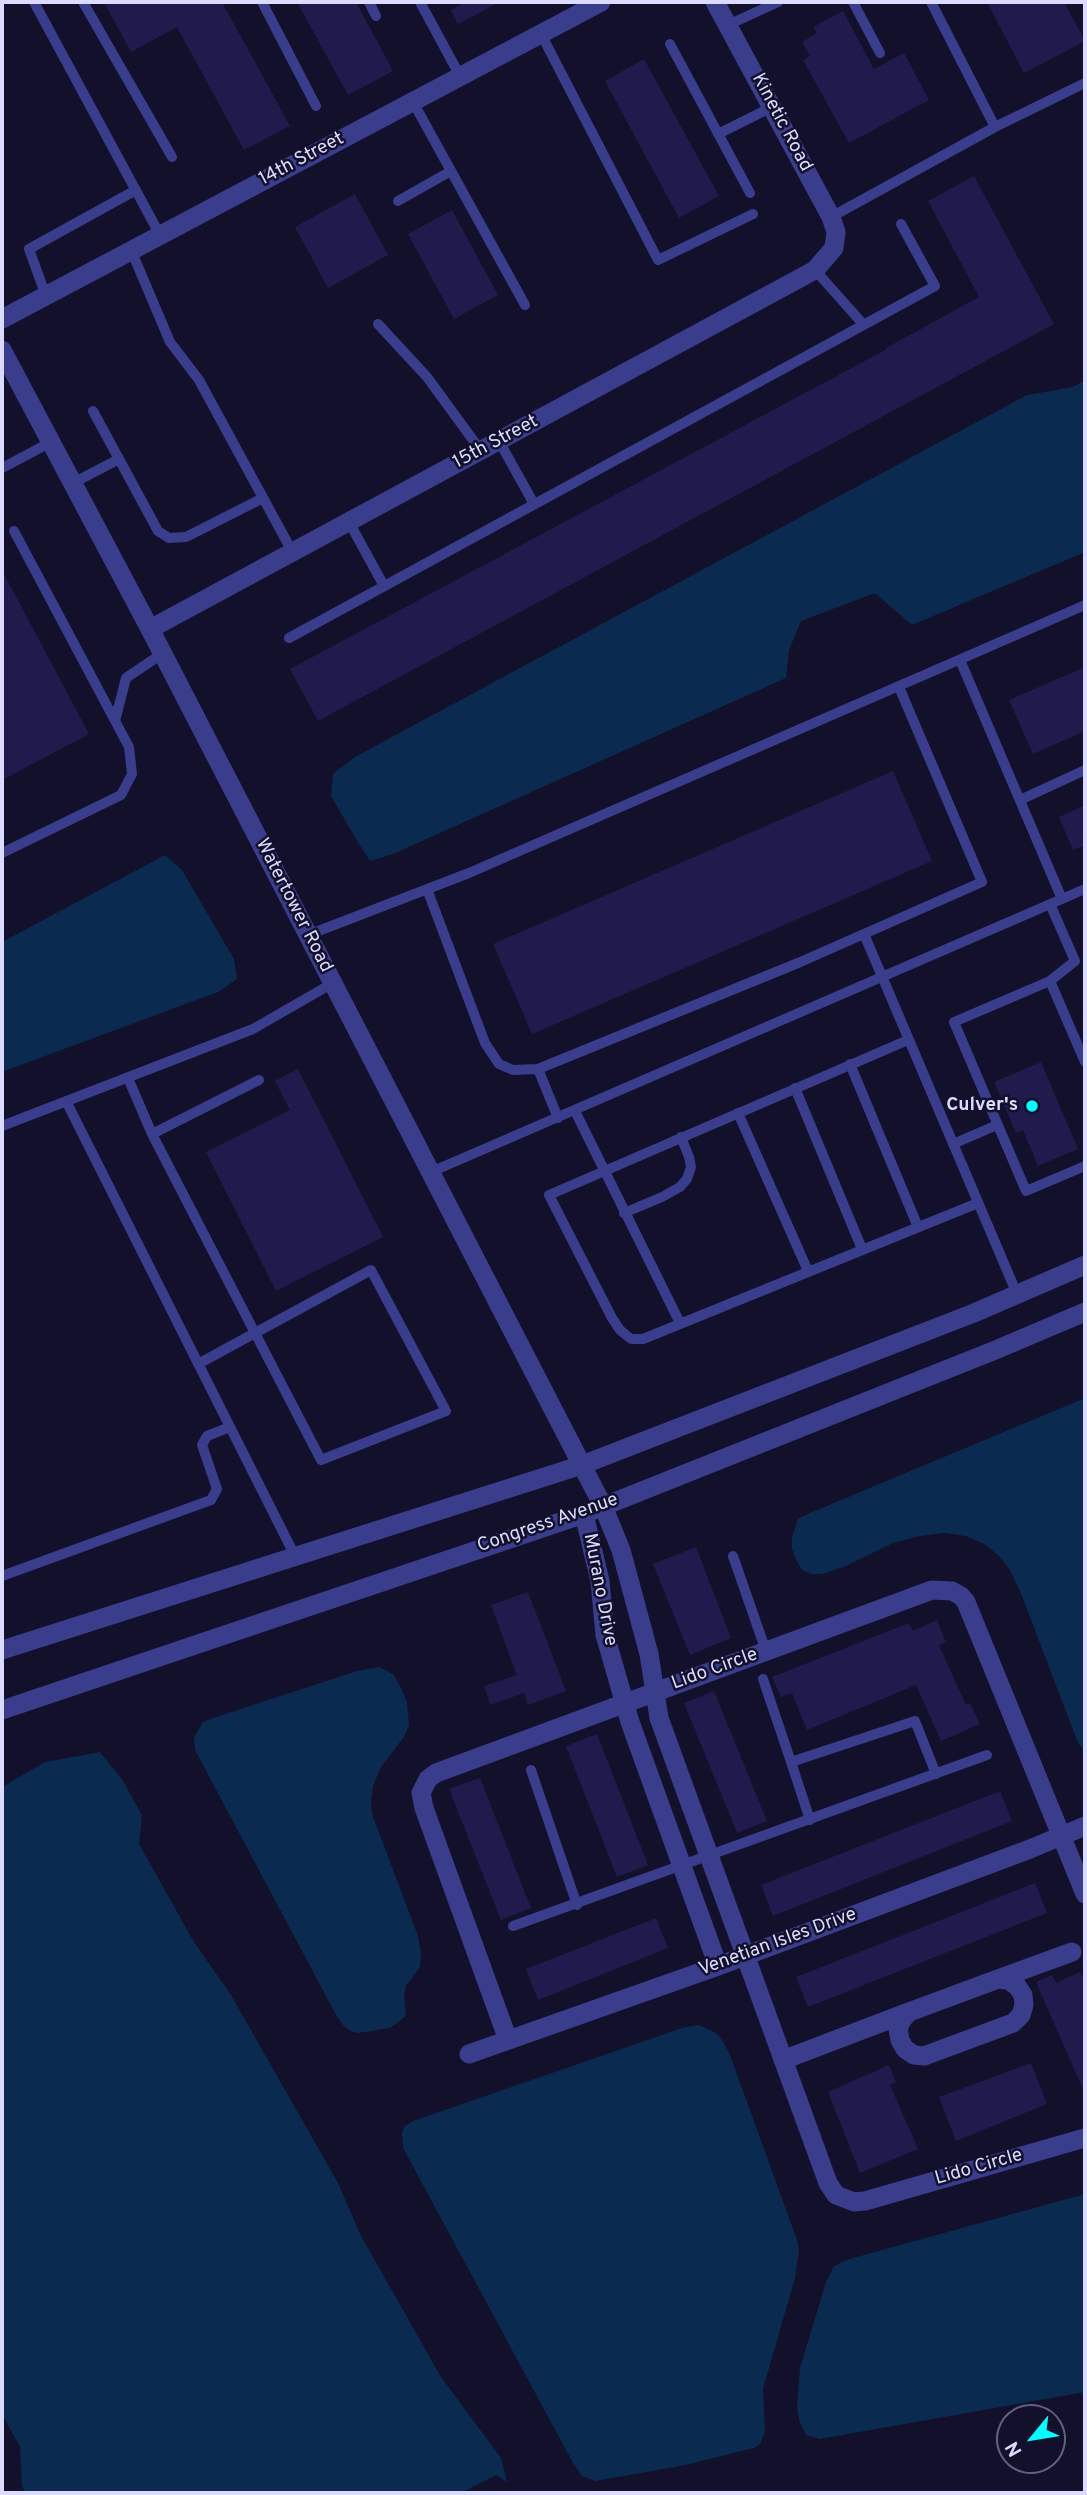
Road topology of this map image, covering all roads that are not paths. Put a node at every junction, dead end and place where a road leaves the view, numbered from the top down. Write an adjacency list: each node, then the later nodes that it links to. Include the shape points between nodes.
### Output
1 (34, 2): 25 (lane)
2 (83, 2): 23 (lane)
3 (262, 2): 19 (lane)
4 (369, 2): 11 (lane)
5 (421, 2): 16 (lane)
6 (601, 2): 13 (street, 14th Street)
7 (715, 2): 12 (street, Kinetic Road)
8 (778, 2): 12 (lane)
9 (853, 2): 15 (lane)
10 (931, 2): 21 (lane)
11 (376, 16)
12 (728, 25): 20 (street, Kinetic Road)
13 (541, 34): 16 (street, 14th Street); 28 (lane, via 658,260)
14 (670, 44): 22 (lane)
15 (880, 53)
16 (460, 76): 18 (street, 14th Street)
17 (1085, 83): 21 (lane)
18 (413, 102): 24 (lane); 31 (street, 14th Street)
19 (316, 106)
20 (772, 107): 22 (lane); 29 (street, Kinetic Road)
21 (995, 127): 29 (lane)
22 (718, 134): 26 (lane)
23 (172, 157)
24 (451, 171): 27 (lane); 36 (lane)
25 (136, 190): 31 (lane); 35 (lane, via 29,249)
26 (750, 193)
27 (398, 201)
28 (753, 214)
29 (831, 218): 32 (street, Kinetic Road, via 836,232)
30 (901, 224): 39 (lane, via 935,286)
31 (160, 235): 33 (street, 14th Street)
32 (834, 248): 34 (street, 15th Street)
33 (131, 250): 35 (street, 14th Street); 48 (lane, via 170,342 200,380)
34 (816, 270): 39 (lane); 42 (street, 15th Street)
35 (46, 296): 37 (street, 14th Street)
36 (525, 305)
37 (2, 319)
38 (378, 324): 44 (lane, via 427,377)
39 (863, 324): 49 (lane)
40 (2, 350): 43 (street, Watertower Road)
41 (93, 411): 45 (lane)
42 (499, 441): 44 (street, 15th Street); 49 (lane)
43 (51, 442): 46 (lane); 47 (street, Watertower Road)
44 (481, 451): 50 (street, 15th Street)
45 (119, 458): 47 (lane); 48 (lane, via 158,531 169,538 186,537)
46 (2, 468)
47 (73, 483): 55 (street, Watertower Road)
48 (262, 498): 52 (lane)
49 (534, 504): 53 (lane)
50 (349, 522): 52 (street, 15th Street); 53 (lane)
51 (14, 531): 60 (lane)
52 (293, 552): 55 (street, 15th Street)
53 (384, 586): 56 (lane)
54 (1085, 605): 58 (lane)
55 (150, 629): 57 (street, Watertower Road)
56 (289, 638)
57 (163, 653): 60 (lane, via 126,678); 69 (street, Watertower Road)
58 (960, 660): 59 (lane); 62 (lane)
59 (899, 687): 64 (lane); 68 (lane, via 982,882)
60 (115, 721): 63 (lane, via 129,747 132,775 121,794)
61 (1085, 770): 62 (lane)
62 (1020, 800): 66 (lane)
63 (2, 853)
64 (427, 889): 69 (lane); 77 (lane, via 485,1042 499,1064 513,1070)
65 (1085, 889): 66 (lane)
66 (1062, 899): 67 (lane)
67 (1050, 904): 70 (lane); 71 (lane)
68 (864, 934): 71 (lane); 77 (lane)
69 (308, 935): 73 (street, Watertower Road)
70 (1080, 960): 72 (lane)
71 (881, 977): 74 (lane); 82 (lane)
72 (1050, 981): 75 (lane); 85 (lane, via 954,1023)
73 (333, 983): 78 (lane, via 253,1029); 92 (street, Watertower Road)
74 (908, 1040): 76 (lane); 89 (lane)
75 (1085, 1062)
76 (850, 1064): 80 (lane); 95 (lane)
77 (538, 1069): 84 (lane)
78 (128, 1078): 81 (lane); 87 (lane)
79 (259, 1080): 87 (lane)
80 (795, 1088): 83 (lane); 96 (lane)
81 (66, 1101): 86 (lane); 103 (lane)
82 (575, 1111): 84 (lane); 91 (lane)
83 (738, 1112): 88 (lane); 98 (lane)
84 (558, 1118): 92 (lane)
85 (997, 1125): 89 (lane); 90 (lane, via 1026,1191)
86 (2, 1126)
87 (152, 1134): 102 (lane)
88 (681, 1137): 91 (lane); 94 (lane, via 691,1167 687,1179 671,1192)
89 (953, 1144): 93 (lane)
90 (1085, 1166)
91 (603, 1171): 94 (lane); 101 (lane, via 549,1195 620,1330 631,1339 643,1339)
92 (431, 1172): 105 (street, Watertower Road)
93 (978, 1203): 95 (lane); 99 (lane)
94 (624, 1213): 101 (lane)
95 (918, 1227): 96 (lane)
96 (862, 1249): 98 (lane)
97 (1085, 1265): 99 (street)
98 (808, 1271): 101 (lane)
99 (1017, 1294): 105 (street)
100 (1085, 1312): 106 (street, Congress Avenue)
101 (680, 1323)
102 (255, 1333): 102 (lane, via 321,1460 446,1411 371,1270); 103 (lane)
103 (198, 1364): 104 (lane)
104 (230, 1427): 108 (lane); 110 (lane, via 207,1436 202,1445 218,1489 211,1500)
105 (582, 1465): 106 (street, Murano Drive); 107 (street, Murano Drive); 108 (street)
106 (603, 1506): 107 (street, Congress Avenue); 114 (street, Murano Drive, via 621,1550)
107 (584, 1514): 115 (street, Murano Drive, via 600,1581 605,1635); 116 (street, Congress Avenue)
108 (295, 1556): 111 (street)
109 (733, 1556): 112 (lane)
110 (2, 1576)
111 (2, 1650)
112 (766, 1651): 114 (street, Lido Circle); 123 (street, Lido Circle, via 932,1590 961,1595)
113 (763, 1679): 118 (lane)
114 (655, 1692): 115 (street, Lido Circle); 124 (street, Murano Drive, via 659,1718)
115 (625, 1703): 125 (street, Murano Drive); 134 (street, Lido Circle, via 436,1773 421,1793)
116 (2, 1710)
117 (988, 1755): 120 (lane)
118 (791, 1762): 120 (lane, via 915,1721); 121 (lane)
119 (531, 1770): 127 (lane)
120 (936, 1774): 121 (lane)
121 (810, 1820): 124 (lane)
122 (1085, 1826): 123 (street, Venetian Isles Drive)
123 (1062, 1836): 126 (street, Lido Circle); 130 (street, Venetian Isles Drive)
124 (709, 1857): 125 (lane); 130 (street, Murano Drive)
125 (682, 1866): 127 (lane); 131 (street, Murano Drive)
126 (1085, 1894)
127 (577, 1905): 128 (lane)
128 (513, 1926)
129 (1072, 1952): 132 (street)
130 (746, 1956): 131 (street, Venetian Isles Drive); 136 (street, Lido Circle)
131 (718, 1966): 134 (street, Venetian Isles Drive)
132 (998, 1979): 133 (street); 133 (street, via 1008,1980 1021,1992 1021,2015 1013,2023 925,2056 914,2055 900,2040 898,2029)
133 (909, 2012): 136 (street)
134 (508, 2040): 135 (street, Venetian Isles Drive)
135 (469, 2054)
136 (783, 2060): 137 (street, Lido Circle, via 828,2183 836,2195 854,2202)
137 (1085, 2138)

